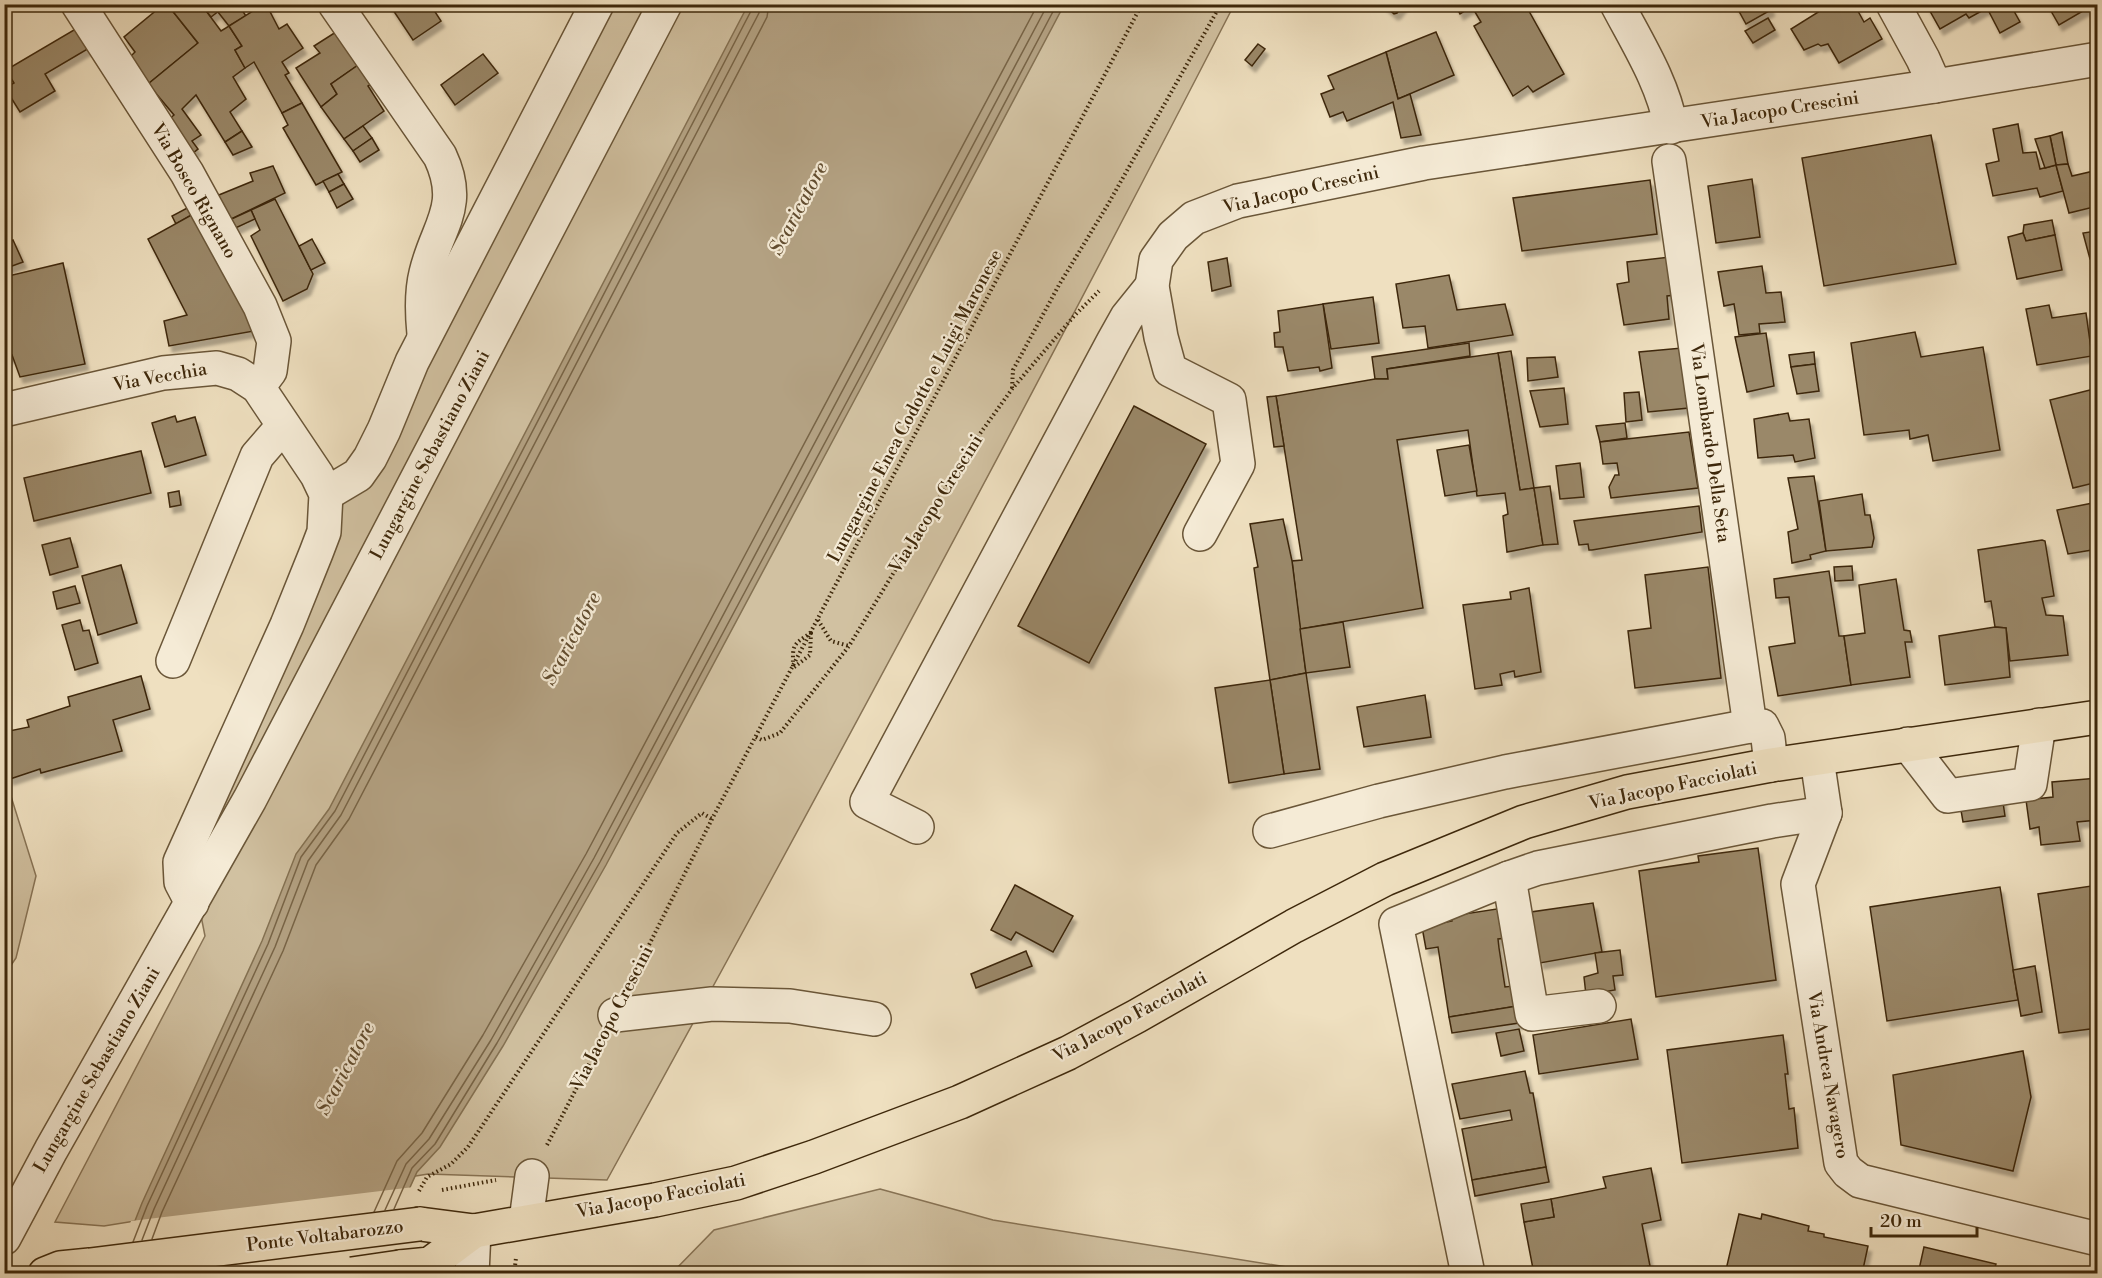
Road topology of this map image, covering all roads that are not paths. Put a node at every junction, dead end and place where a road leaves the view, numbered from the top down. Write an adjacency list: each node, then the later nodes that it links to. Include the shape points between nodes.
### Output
1 (78, 4): 13 (street, Via Bosco Rignano, via 187,173 260,306 274,341 270,371)
2 (335, 4): 12 (street, via 447,171 451,190 446,218 426,273)
3 (597, 4): 12 (street)
4 (665, 4): 29 (street, Lungargine Sebastiano Ziani)
5 (1617, 4): 9 (street, via 1659,86)
6 (1893, 4): 8 (street)
7 (2097, 59): 8 (street, Via Jacopo Crescini)
8 (1935, 87): 9 (street, Via Jacopo Crescini)
9 (1671, 127): 11 (street, Via Jacopo Crescini, via 1424,163 1238,201 1194,218 1173,236)
10 (1669, 161): 21 (street, Via Lombardo Della Seta)
11 (1154, 273): 17 (street, via 1161,337 1170,370 1229,400 1238,464); 26 (street, Via Jacopo Crescini, via 1113,342 867,802)
12 (424, 339): 16 (street, via 370,458 358,475)
13 (258, 387): 14 (street, Via Vecchia, via 238,374 217,368 163,373); 15 (street, Via Vecchia)
14 (4, 410)
15 (283, 426): 16 (street, Via Vecchia); 18 (street, via 257,456)
16 (326, 494): 29 (street, via 324,532 316,553 180,862 181,882)
17 (1200, 534)
18 (173, 662)
19 (2097, 717): 20 (main road, Via Jacopo Facciolati)
20 (2039, 725): 22 (main road, Via Jacopo Facciolati); 22 (street, via 2030,784 1983,791 1948,796)
21 (1750, 726): 24 (street, Via Jacopo Facciolati, via 1762,726 1768,738); 27 (street, via 1505,772)
22 (1908, 744): 23 (main road, Via Jacopo Facciolati)
23 (1816, 759): 24 (main road, Via Jacopo Facciolati); 25 (street)
24 (1771, 765): 34 (main road, Via Jacopo Facciolati, via 1627,792 1524,822 1441,854 1294,926 1068,1053 960,1102 814,1157 707,1190)
25 (1825, 813): 28 (street, via 1538,868); 37 (street, Via Andrea Navagero, via 1798,884 1841,1163 1860,1181)
26 (917, 827)
27 (1270, 831)
28 (1509, 878): 30 (street, via 1532,1014); 41 (street, via 1396,924)
29 (192, 903): 36 (street, Lungargine Sebastiano Ziani)
30 (1599, 1006)
31 (615, 1015): 32 (street, via 712,1004 790,1006)
32 (874, 1019)
33 (532, 1176): 34 (street)
34 (526, 1221): 35 (main road, Via Jacopo Facciolati)
35 (474, 1231): 38 (main road, Ponte Voltabarozzo, bridge, via 420,1224); 39 (main road, bridge, via 430,1264); 40 (street)
36 (4, 1238)
37 (2097, 1239)
38 (65, 1269)
39 (352, 1274)
40 (472, 1274)
41 (1468, 1274)

